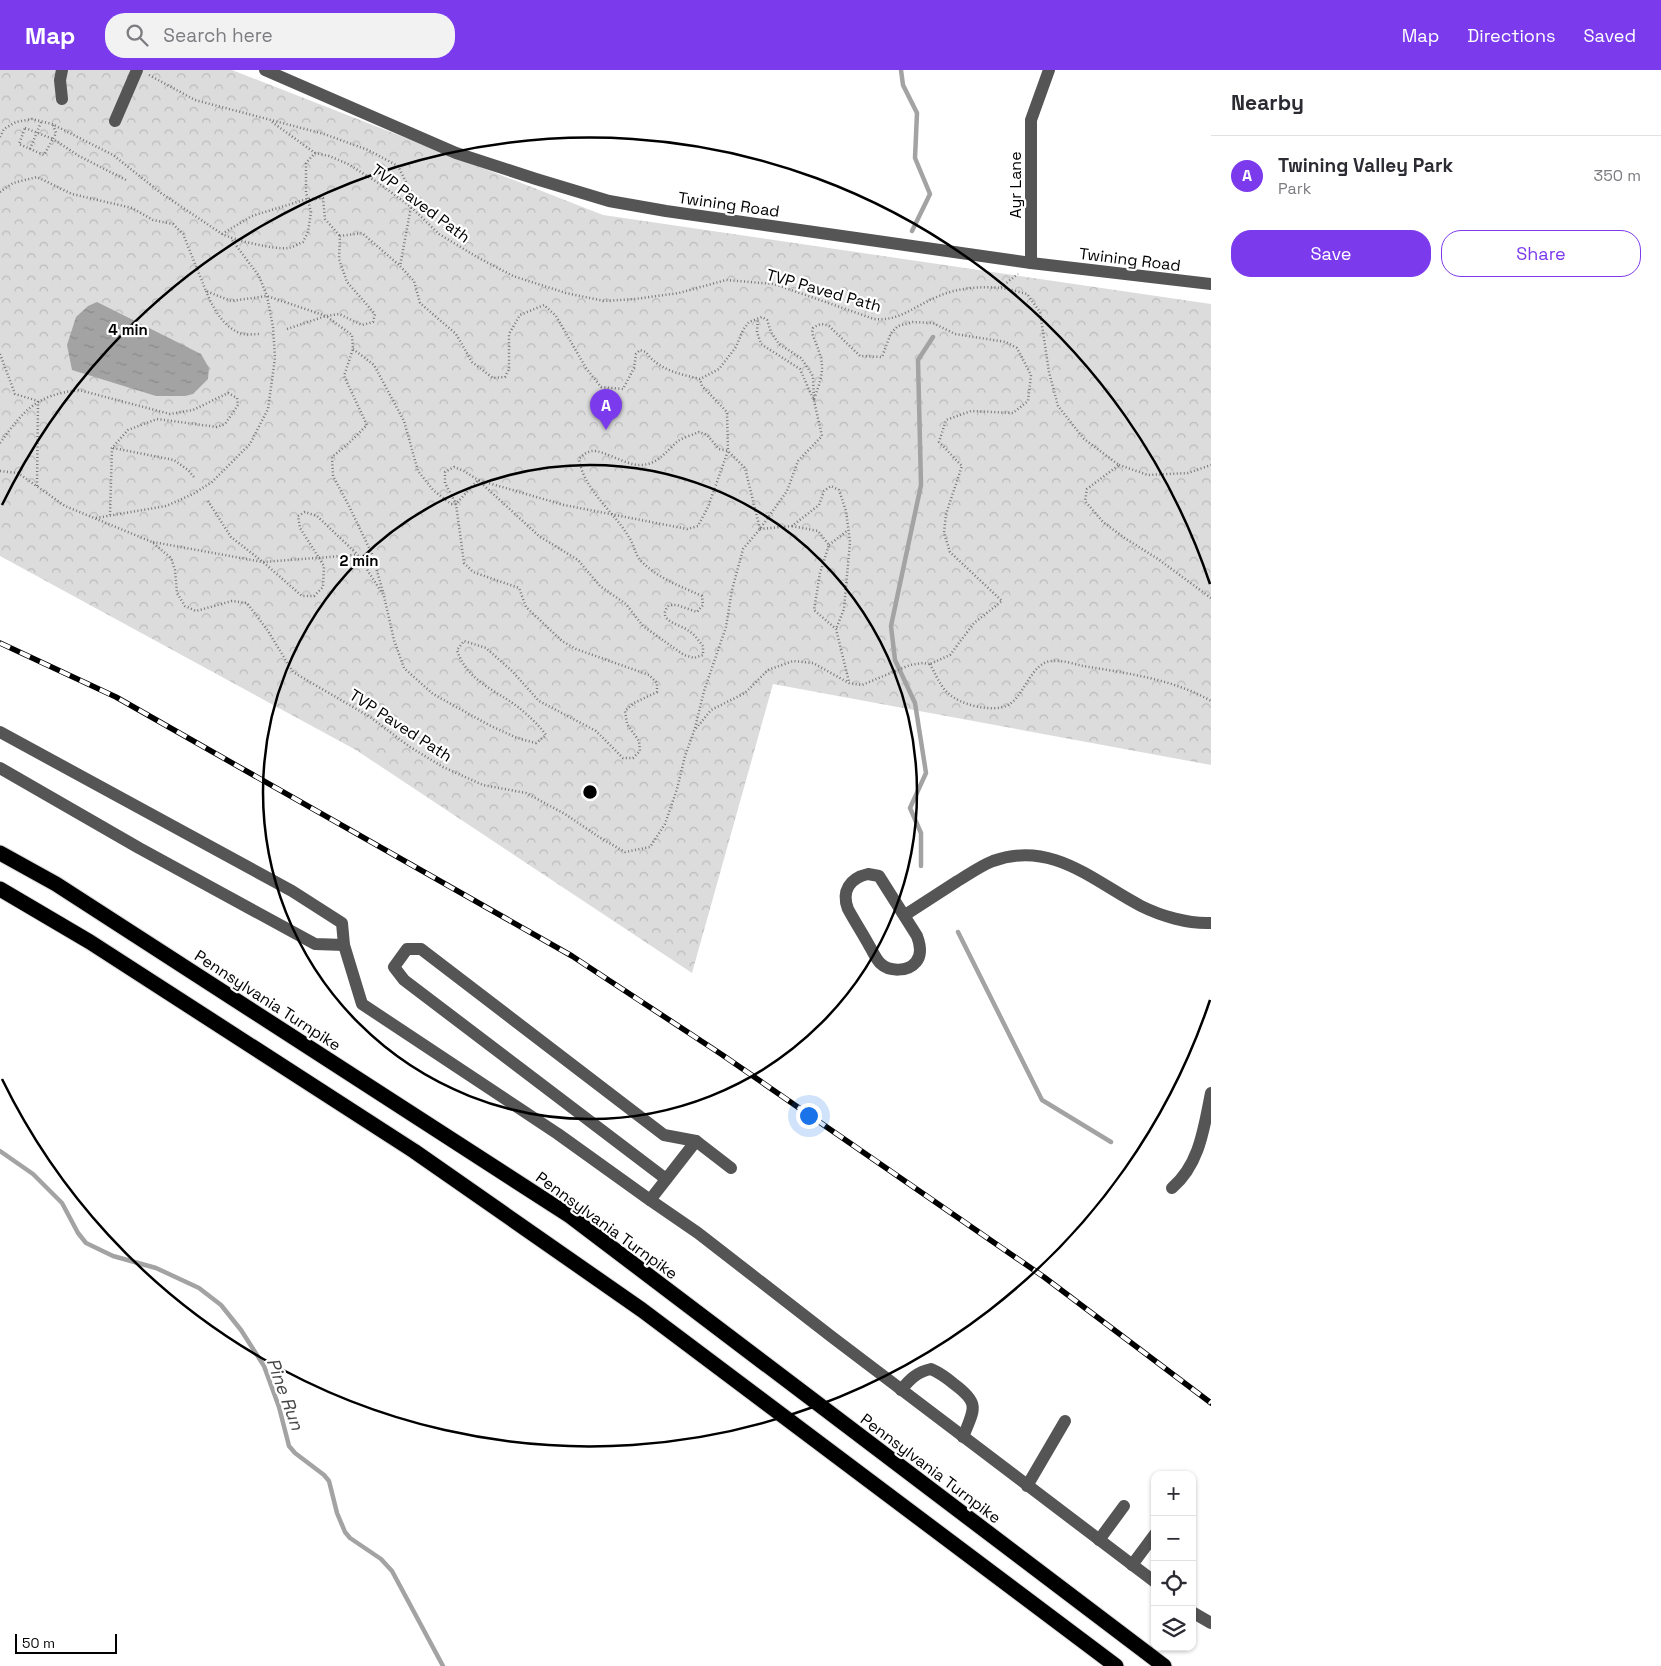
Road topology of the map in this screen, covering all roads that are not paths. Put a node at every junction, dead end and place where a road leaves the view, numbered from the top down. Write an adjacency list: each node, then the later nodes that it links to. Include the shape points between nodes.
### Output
1 (62, 70): 5 (street)
2 (265, 70): 7 (street, Twining Road, via 456,153 609,201)
3 (1049, 70): 7 (street, Ayr Lane, via 1031,120)
4 (142, 72): 6 (street)
5 (62, 99)
6 (115, 121)
7 (1031, 263): 8 (street, Twining Road)
8 (1211, 284)
9 (0, 732): 15 (street, via 292,891 342,923)
10 (0, 768): 15 (street, via 138,848 315,944)
11 (0, 853): 34 (highway, Pennsylvania Turnpike, via 56,884 570,1216)
12 (0, 889): 33 (highway, via 90,942 414,1151 642,1310)
13 (905, 916): 13 (street, via 879,876 860,876 845,890 844,901 848,909 880,964 890,970 908,967 919,956 920,945); 14 (street, via 981,866 1007,858 1034,856 1084,872 1142,906 1170,917)
14 (1211, 924)
15 (344, 945): 21 (street, via 362,1004 558,1134)
16 (1211, 1093): 20 (street, via 1192,1162)
17 (696, 1142): 18 (street); 19 (street); 19 (street, via 664,1135 420,949 407,949 394,967 404,980)
18 (731, 1168)
19 (666, 1179): 21 (street)
20 (1172, 1188)
21 (650, 1200): 22 (street, via 698,1233)
22 (901, 1390): 24 (street); 24 (street, via 916,1374 931,1369 967,1394 973,1407)
23 (1065, 1421): 25 (street)
24 (962, 1437): 25 (street)
25 (1028, 1486): 28 (street)
26 (1124, 1506): 28 (street)
27 (1151, 1539): 29 (street)
28 (1099, 1540): 29 (street)
29 (1132, 1565): 30 (street)
30 (1151, 1579)
31 (1196, 1614): 32 (street)
32 (1211, 1623)
33 (1116, 1666)
34 (1164, 1666)

